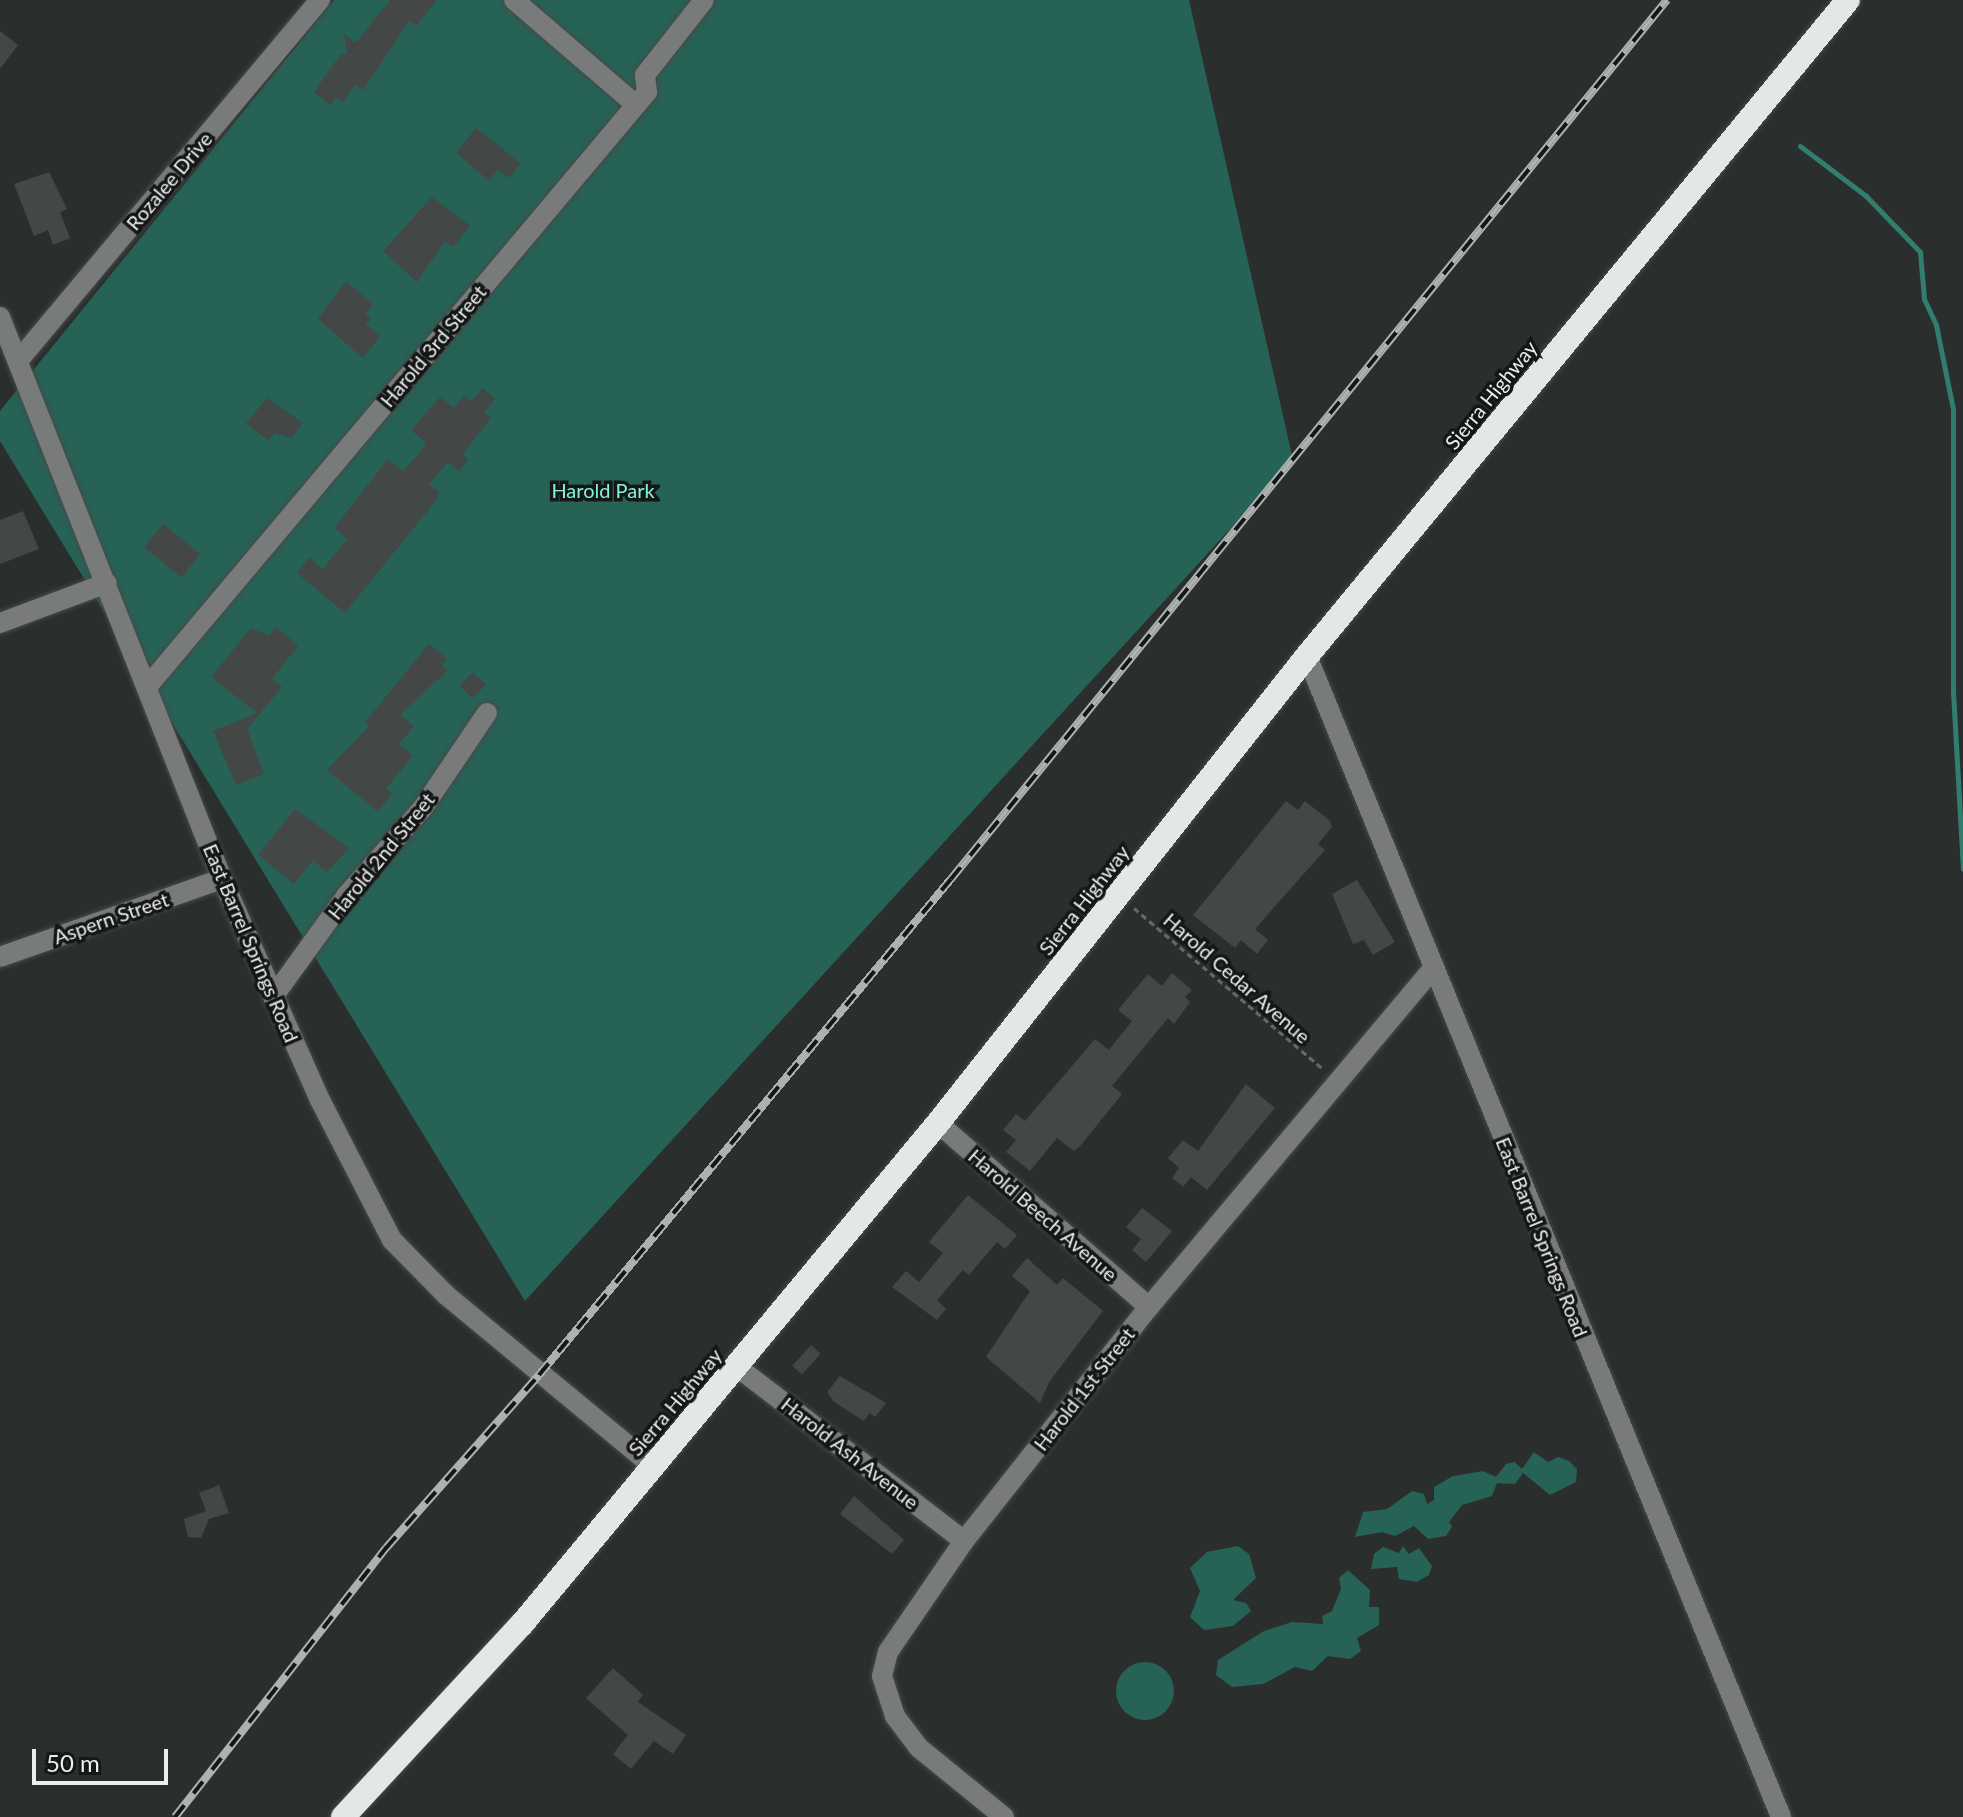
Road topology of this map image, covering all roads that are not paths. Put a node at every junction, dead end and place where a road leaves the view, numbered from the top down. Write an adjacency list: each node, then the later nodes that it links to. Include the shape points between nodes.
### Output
1 (320, 0): 7 (street, Rozalee Drive)
2 (514, 0): 5 (street)
3 (704, 0): 5 (street, Harold 3rd Street, via 645,75 647,92)
4 (1848, 0): 10 (highway, Sierra Highway)
5 (636, 105): 11 (street, Harold 3rd Street)
6 (0, 317): 7 (street, East Barrel Springs Road)
7 (18, 361): 8 (street, East Barrel Springs Road)
8 (107, 583): 9 (street); 11 (street, East Barrel Springs Road)
9 (0, 623)
10 (1307, 656): 15 (street, East Barrel Springs Road); 17 (highway, Sierra Highway)
11 (147, 687): 13 (street, East Barrel Springs Road)
12 (487, 713): 16 (street, Harold 2nd Street, via 422,809 346,896)
13 (222, 879): 14 (street, Aspern Street); 16 (street, East Barrel Springs Road)
14 (0, 957)
15 (1432, 970): 18 (street, Harold 1st Street); 24 (street, East Barrel Springs Road)
16 (273, 997): 20 (street, East Barrel Springs Road, via 392,1240 446,1295)
17 (938, 1123): 18 (street, Harold Beech Avenue); 19 (highway, Sierra Highway)
18 (1149, 1307): 21 (street, Harold 1st Street)
19 (736, 1366): 20 (highway, Sierra Highway); 21 (street, Harold Ash Avenue)
20 (653, 1466): 22 (highway, Sierra Highway, via 522,1624)
21 (964, 1541): 23 (street, Harold 1st Street, via 888,1652 882,1676 895,1716 919,1748)
22 (343, 1817)
23 (1004, 1817)
24 (1781, 1817)

